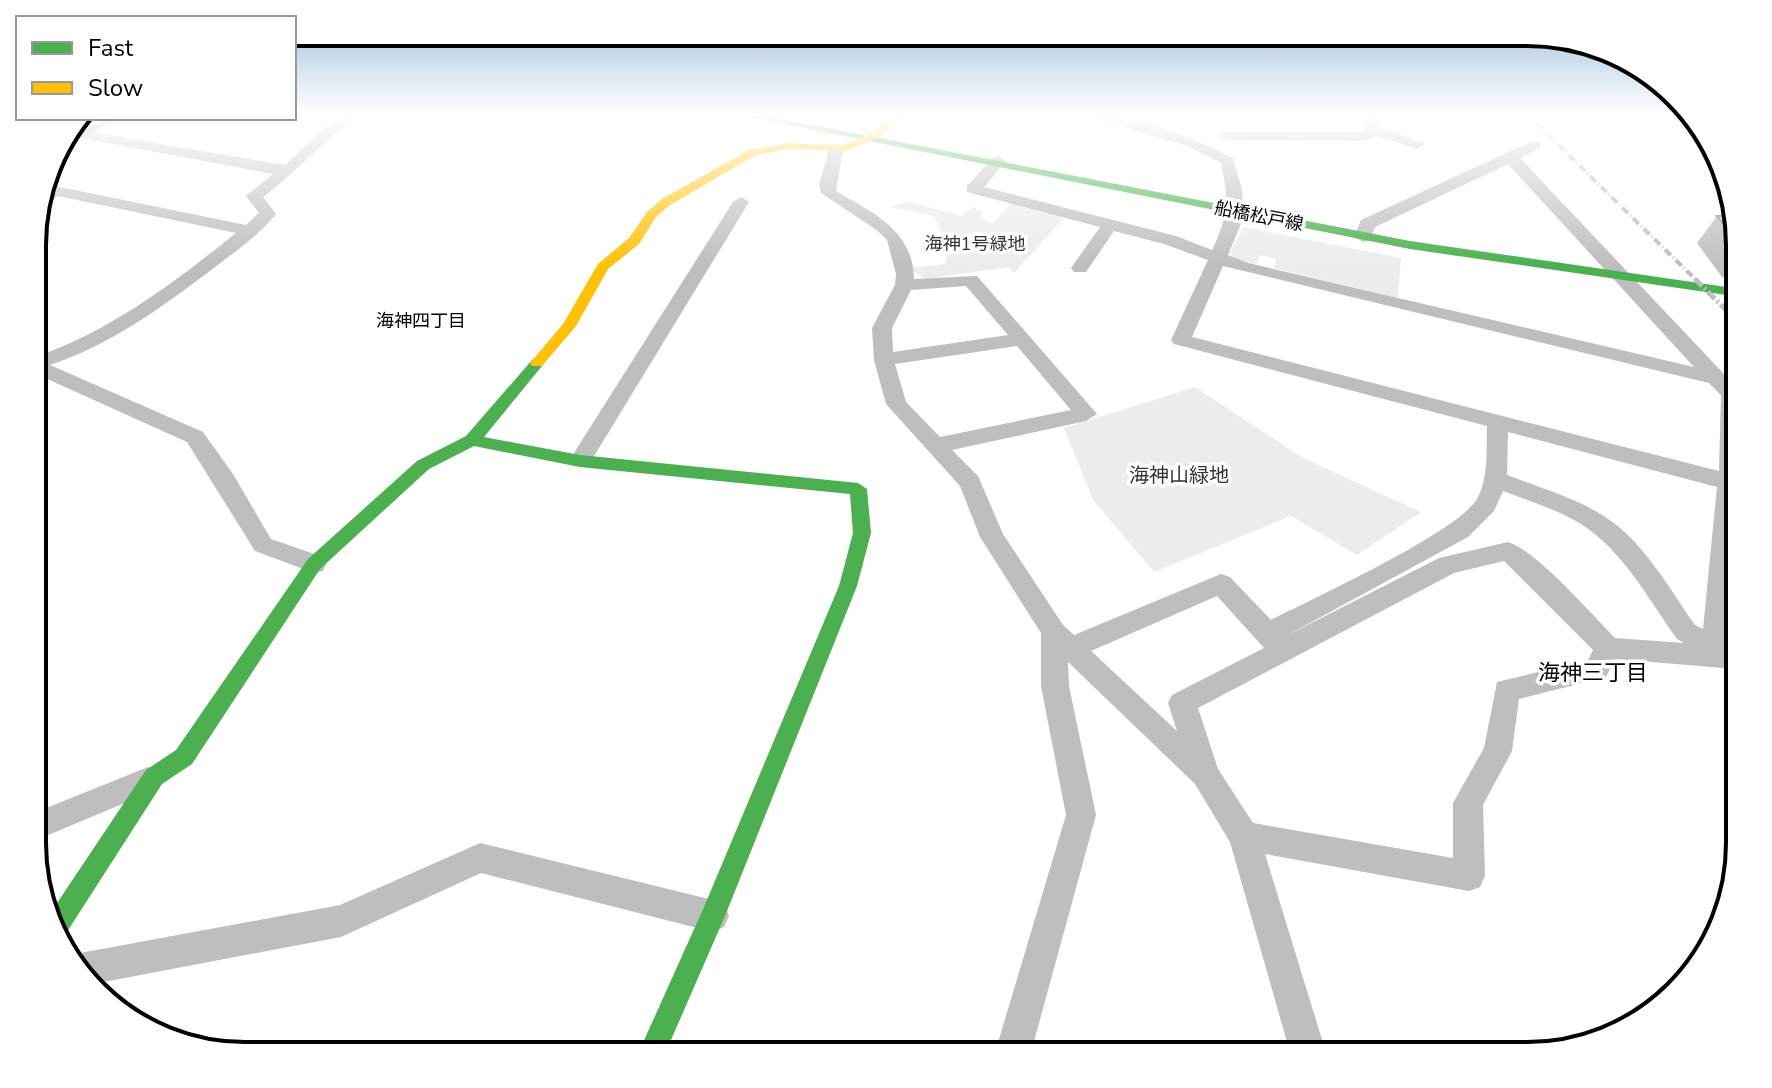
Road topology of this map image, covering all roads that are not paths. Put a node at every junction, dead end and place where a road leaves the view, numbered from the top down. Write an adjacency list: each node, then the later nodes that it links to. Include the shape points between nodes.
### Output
1 (241, 164): 10 (street)
2 (295, 164): 10 (street)
3 (733, 164): 29 (street, via 651,215 622,254 603,267 569,326)
4 (832, 164): 20 (street, via 829,193 895,239)
5 (996, 164): 14 (street, via 973,189)
6 (1011, 164): 13 (street, 船橋松戸線)
7 (1228, 164): 13 (street)
8 (1496, 164): 16 (street, via 1367,224)
9 (1516, 164): 19 (street)
10 (289, 170): 15 (street, via 254,196 268,214)
11 (54, 191): 15 (street)
12 (741, 202): 31 (street)
13 (1235, 211): 16 (street, 船橋松戸線); 17 (street)
14 (1110, 224): 17 (street); 18 (street)
15 (250, 231): 24 (street, via 149,304)
16 (1363, 237): 19 (street, 船橋松戸線)
17 (1220, 257): 26 (street, via 1242,267); 28 (street, via 1181,340)
18 (1080, 268)
19 (1625, 279): 21 (street, 船橋松戸線); 26 (street)
20 (904, 285): 22 (street, via 971,280); 23 (street, via 882,328)
21 (1726, 291)
22 (1023, 339): 23 (street); 30 (street, via 1086,414)
23 (884, 360): 30 (street, via 896,404)
24 (46, 362)
25 (46, 370): 35 (street, via 195,437 263,545)
26 (1719, 379): 27 (street)
27 (1726, 388)
28 (1498, 422): 32 (street); 33 (street)
29 (472, 440): 31 (street); 35 (street, via 423,465)
30 (934, 446): 36 (street, via 970,482 992,537)
31 (580, 461): 46 (street, via 858,489 862,533 848,586)
32 (1496, 479): 37 (street, via 1486,505 1460,531); 40 (street, via 1581,513 1608,531 1686,632)
33 (1726, 481)
34 (1726, 515): 39 (street, via 1715,636)
35 (314, 564): 43 (street, via 184,757)
36 (1062, 640): 37 (street, via 1221,584); 42 (street); 50 (street, via 1055,686 1081,815)
37 (1275, 642): 38 (street, via 1448,565 1508,551); 42 (street, via 1182,703)
38 (1608, 648): 41 (street); 45 (street, via 1597,669 1507,690 1498,751 1468,803 1469,876)
39 (1726, 650)
40 (1726, 656)
41 (1726, 662)
42 (1205, 775): 45 (street)
43 (154, 777): 44 (street); 47 (street)
44 (46, 822)
45 (1244, 836): 51 (street)
46 (713, 916): 48 (street, via 480,858 341,921); 49 (street)
47 (61, 919)
48 (90, 968)
49 (656, 1042)
50 (1016, 1042)
51 (1305, 1042)

